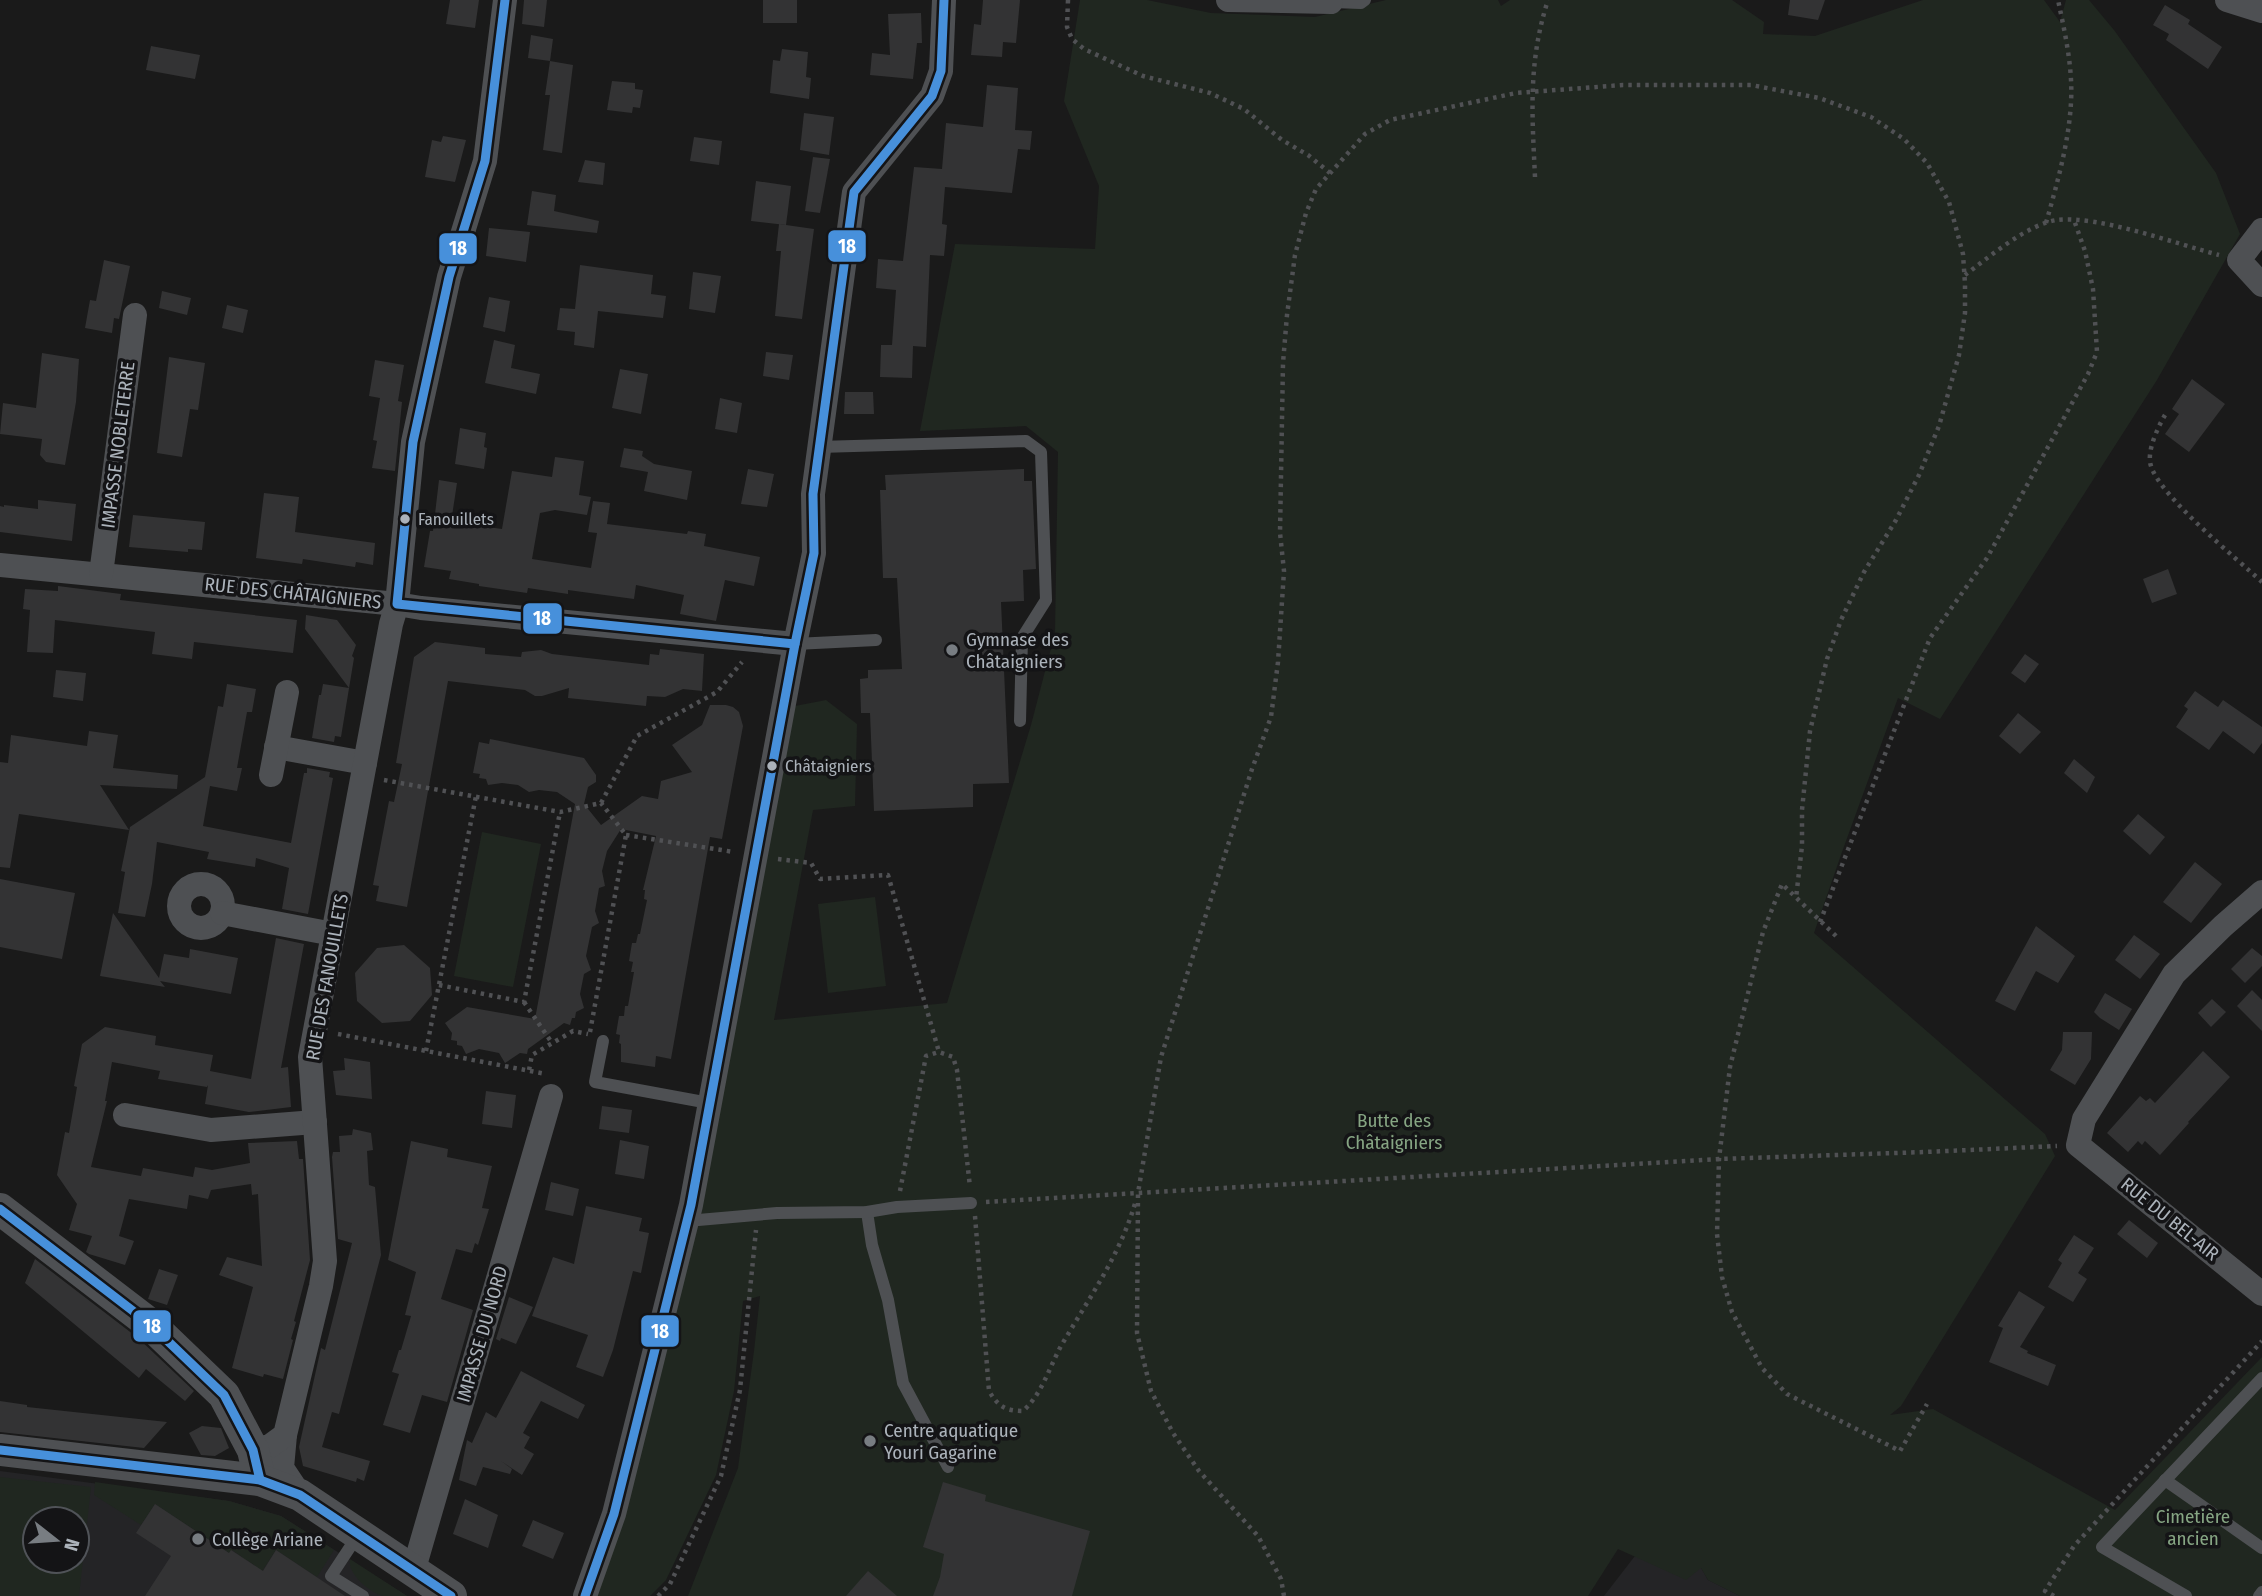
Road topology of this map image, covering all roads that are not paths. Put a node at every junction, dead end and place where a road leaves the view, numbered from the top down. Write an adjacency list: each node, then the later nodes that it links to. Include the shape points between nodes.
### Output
1 (505, 0): 14 (street, RUE DES FANOUILLETS, via 485,161 449,277 413,442)
2 (944, 0): 11 (street, via 941,71 932,96 854,192)
3 (1228, 0): 6 (street)
4 (1365, 0): 6 (lane)
5 (2227, 0): 7 (street)
6 (1331, 2)
7 (2262, 11)
8 (2262, 230): 9 (street, via 2239,260)
9 (2262, 285)
10 (135, 316): 13 (street, IMPASSE NOBLETERRE)
11 (819, 447): 16 (street, via 813,494 814,552); 18 (lane, via 1026,441 1041,452 1046,600 1022,638)
12 (0, 565): 13 (street, RUE DES CHÂTAIGNIERS)
13 (101, 573): 14 (street, RUE DES CHÂTAIGNIERS)
14 (397, 604): 16 (street, RUE DES CHÂTAIGNIERS); 20 (street, RUE DES FANOUILLETS)
15 (876, 640): 16 (lane)
16 (795, 644): 27 (street)
17 (286, 692): 19 (street)
18 (1020, 721)
19 (276, 747): 20 (street); 21 (street)
20 (364, 769): 24 (street, RUE DES FANOUILLETS)
21 (271, 775)
22 (2262, 892): 34 (street, RUE DU BEL-AIR, via 2175,974 2084,1119 2078,1145)
23 (222, 913): 24 (street)
24 (333, 934): 29 (street, RUE DES FANOUILLETS, via 310,1057)
25 (603, 1041): 27 (lane, via 595,1082)
26 (553, 1085): 44 (street, IMPASSE DU NORD)
27 (709, 1103): 33 (street)
28 (125, 1115): 29 (street, via 211,1130)
29 (315, 1122): 36 (street, RUE DES FANOUILLETS, via 325,1261)
30 (971, 1203): 32 (lane)
31 (0, 1209): 38 (street, via 150,1324 224,1395)
32 (867, 1212): 33 (lane); 39 (lane, via 903,1383)
33 (687, 1222): 47 (street, via 614,1514)
34 (2262, 1294)
35 (2262, 1378): 40 (lane)
36 (285, 1435): 38 (street); 41 (street, RUE DES FANOUILLETS, via 282,1468)
37 (0, 1450): 38 (street)
38 (256, 1465): 41 (street)
39 (948, 1467)
40 (2165, 1480): 43 (lane); 48 (lane, via 2102,1547)
41 (300, 1494): 42 (street)
42 (358, 1534): 44 (street); 45 (lane, via 331,1576)
43 (2262, 1548)
44 (414, 1572): 46 (street)
45 (363, 1596)
46 (451, 1596)
47 (585, 1596)
48 (2186, 1596)

